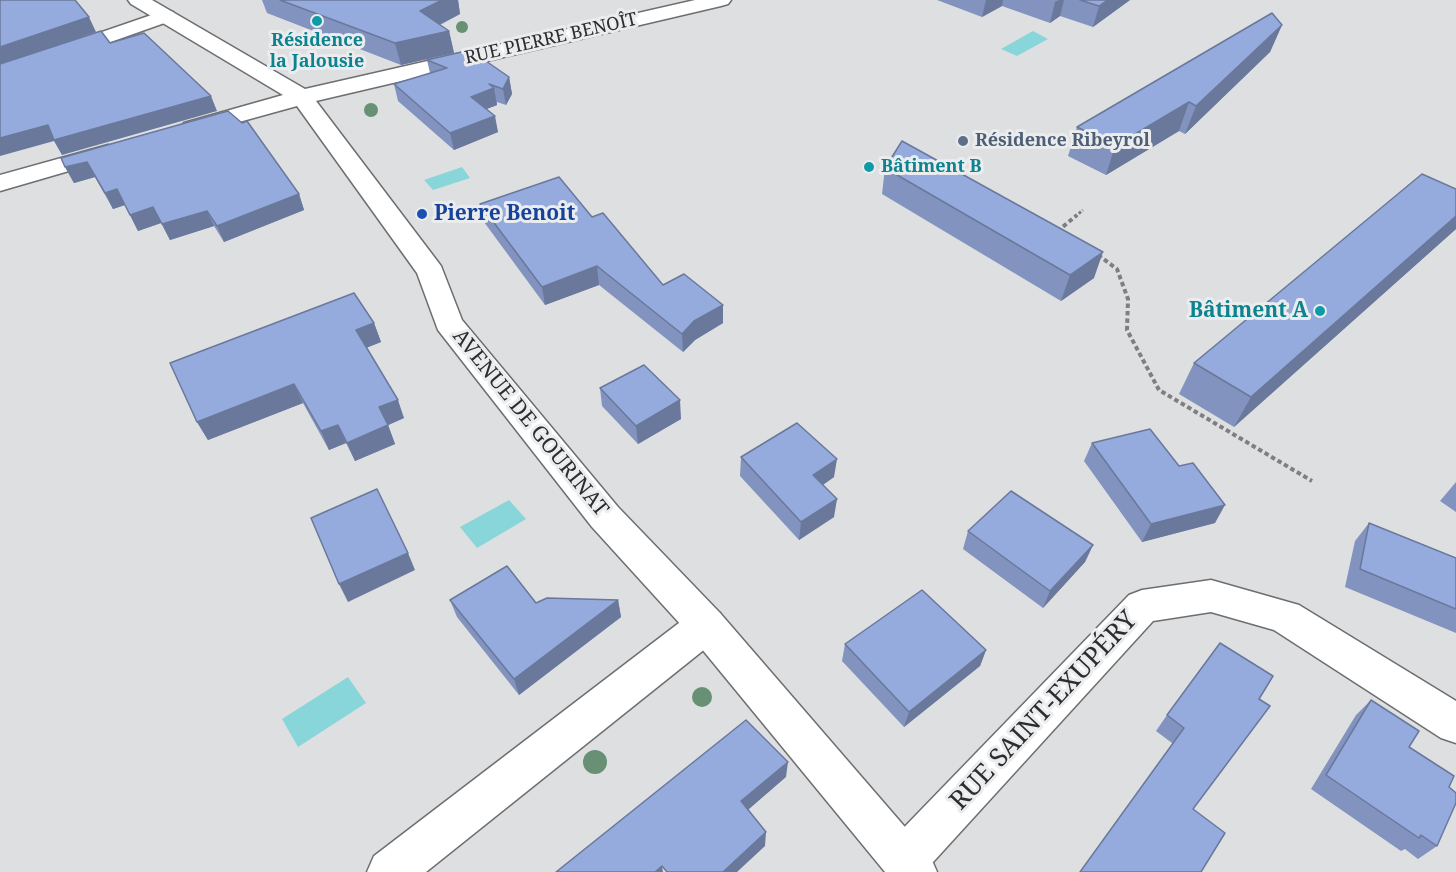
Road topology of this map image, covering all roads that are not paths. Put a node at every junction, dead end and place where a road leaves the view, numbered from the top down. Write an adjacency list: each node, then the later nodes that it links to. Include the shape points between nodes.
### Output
1 (138, 0): 3 (street, AVENUE DE GOURINAT)
2 (721, 0): 5 (street, RUE PIERRE BENOÎT)
3 (166, 16): 4 (street); 5 (street, AVENUE DE GOURINAT)
4 (0, 74)
5 (302, 97): 6 (street, RUE PIERRE BENOÎT); 9 (street, AVENUE DE GOURINAT, via 431,272 448,323 605,517)
6 (171, 134)
7 (126, 147): 8 (street)
8 (0, 183)
9 (706, 625): 11 (street, AVENUE DE GOURINAT); 12 (street)
10 (1456, 724): 11 (street, RUE SAINT-EXUPÉRY, via 1285,617 1211,596 1142,606)
11 (909, 866)
12 (390, 872)

